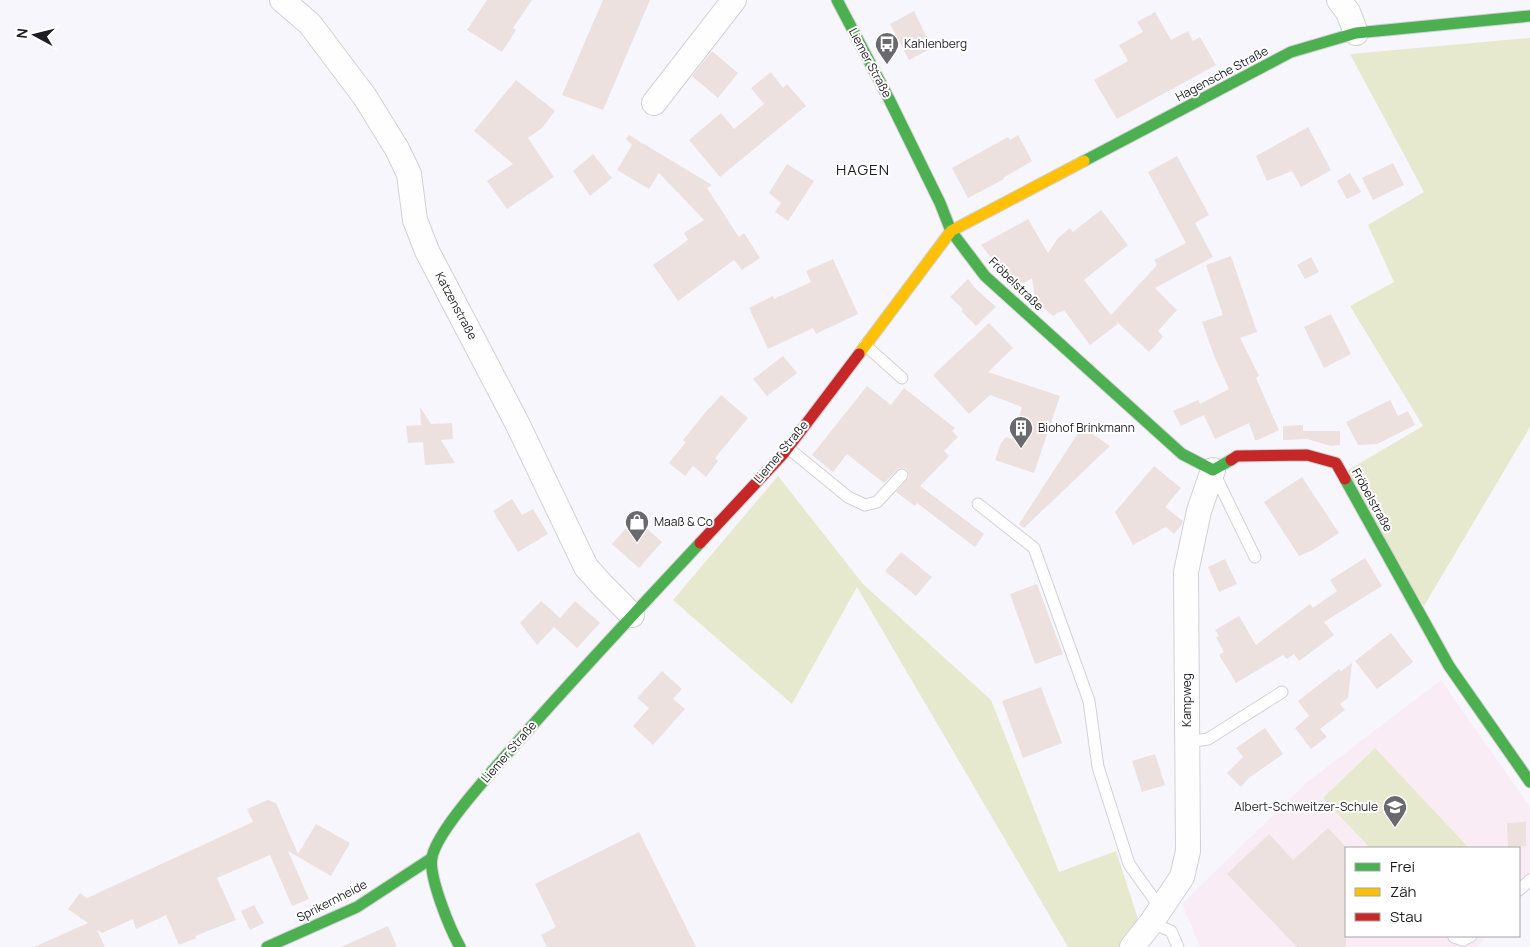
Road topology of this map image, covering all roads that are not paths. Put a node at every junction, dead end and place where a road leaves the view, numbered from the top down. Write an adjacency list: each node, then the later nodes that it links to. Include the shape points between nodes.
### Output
1 (282, 0): 16 (street, Katzenstraße, via 310,24 365,97 397,149 409,174 415,220 427,251 517,423 586,567)
2 (734, 0): 7 (street)
3 (837, 0): 8 (street, Liemer Straße, via 889,99)
4 (1339, 0): 6 (street, via 1348,12)
5 (1530, 16): 6 (street, Hagensche Straße)
6 (1356, 34): 8 (street, Hagensche Straße, via 1292,52)
7 (654, 104)
8 (951, 231): 9 (street, Liemer Straße); 12 (street, Fröbelstraße, via 985,276 1182,454)
9 (865, 345): 10 (lane); 11 (street, Liemer Straße)
10 (902, 378)
11 (788, 448): 13 (lane, via 848,497 865,505 877,502); 16 (street, Liemer Straße)
12 (1213, 470): 15 (lane); 18 (street, Kampweg, via 1199,511 1186,572); 19 (street, Fröbelstraße, via 1237,456 1307,455 1336,463 1449,666)
13 (902, 475)
14 (978, 504): 23 (lane, via 1034,548 1089,701 1098,767 1129,864)
15 (1255, 557)
16 (632, 615): 20 (street, Liemer Straße, via 610,646 475,791 441,837)
17 (1282, 692): 18 (lane, via 1208,738)
18 (1187, 742): 23 (street, Kampweg, via 1188,851 1182,877)
19 (1530, 782)
20 (432, 858): 26 (street, Sprikernheide, via 357,907); 28 (street, via 434,884)
21 (1530, 880): 22 (lane)
22 (1520, 889)
23 (1156, 916): 29 (street, Kampweg); 30 (lane, via 1171,932)
24 (1454, 937): 25 (lane, via 1463,940)
25 (1469, 937)
26 (293, 942): 27 (street, Sprikernheide)
27 (267, 947)
28 (460, 947)
29 (1132, 947)
30 (1178, 947)

